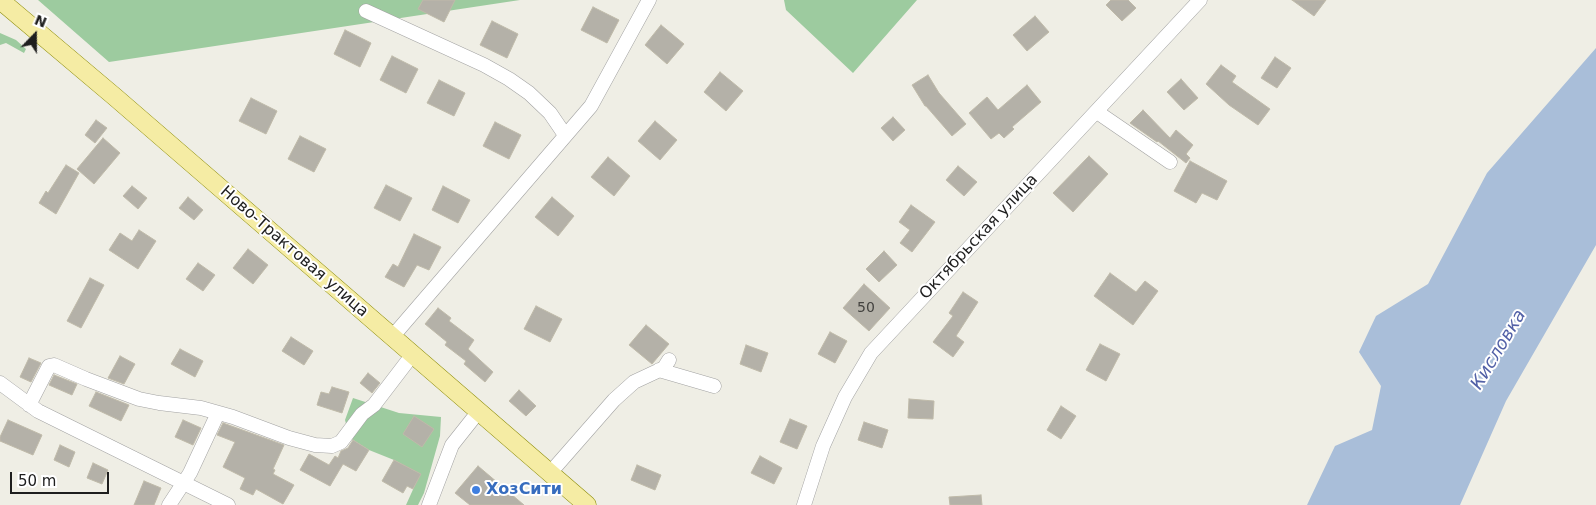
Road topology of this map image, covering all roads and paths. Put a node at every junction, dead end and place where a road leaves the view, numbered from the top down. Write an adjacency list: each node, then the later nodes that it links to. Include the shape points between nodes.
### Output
1 (0, 0): 8 (main road, Ново-Трактовая улица)
2 (649, 0): 6 (street, via 591,106)
3 (1200, 0): 5 (street, Октябрьская улица)
4 (366, 11): 6 (street, via 509,79 550,113)
5 (1097, 112): 7 (street); 21 (street, Октябрьская улица, via 871,353 845,396 823,446)
6 (565, 135): 8 (street)
7 (1170, 162)
8 (393, 336): 9 (main road, Ново-Трактовая улица)
9 (413, 354): 13 (main road, Ново-Трактовая улица); 14 (street, via 374,405 362,414 341,442 332,446 289,438)
10 (0, 384): 12 (street)
11 (714, 386): 15 (street, via 664,365 634,382 614,400)
12 (29, 405): 14 (street, via 51,364 138,398); 16 (street)
13 (479, 411): 15 (main road, Ново-Трактовая улица); 19 (street, via 452,445)
14 (218, 413): 16 (street)
15 (550, 473): 20 (main road, Ново-Трактовая улица)
16 (183, 482): 17 (street); 18 (street)
17 (168, 505)
18 (228, 505)
19 (429, 505)
20 (587, 505)
21 (804, 505)

